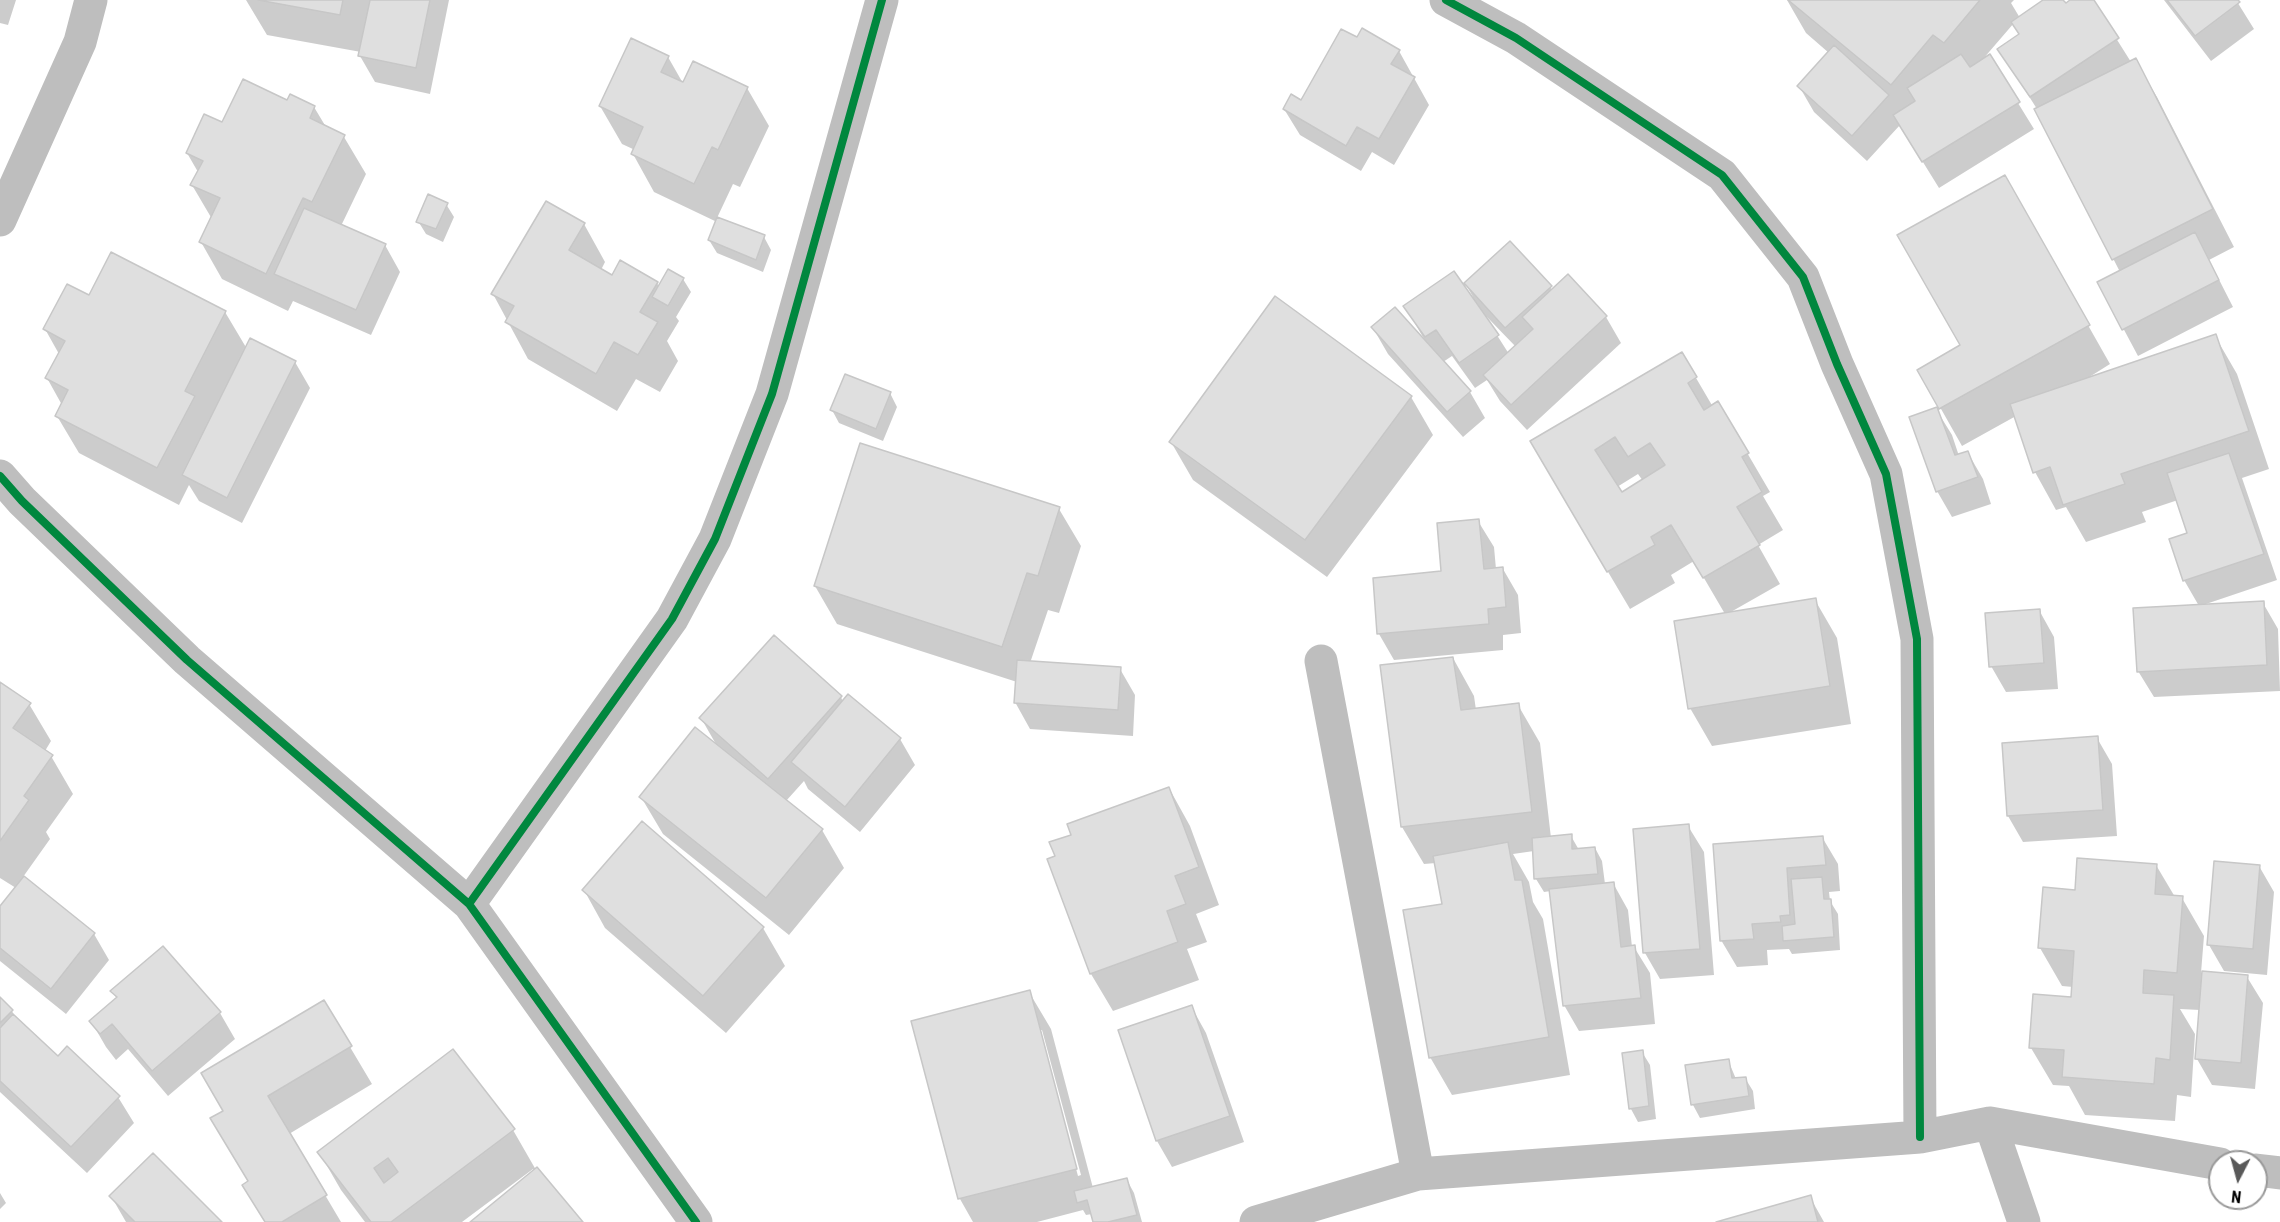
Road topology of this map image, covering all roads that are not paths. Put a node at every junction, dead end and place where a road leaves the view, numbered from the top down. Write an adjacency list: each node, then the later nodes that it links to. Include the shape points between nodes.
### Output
1 (92, 0): 4 (street, via 80,42)
2 (882, 0): 7 (street, via 772,394 715,539 672,619)
3 (1446, 0): 9 (street, via 1516,38 1722,175 1803,277 1886,474 1917,639)
4 (0, 220)
5 (0, 476): 7 (street, via 187,660)
6 (1321, 661): 11 (street)
7 (470, 904): 12 (street)
8 (1990, 1123): 9 (street); 10 (street); 14 (street)
9 (1920, 1137): 11 (street)
10 (2208, 1162)
11 (1418, 1174): 13 (street)
12 (696, 1222)
13 (1256, 1222)
14 (2024, 1222)

